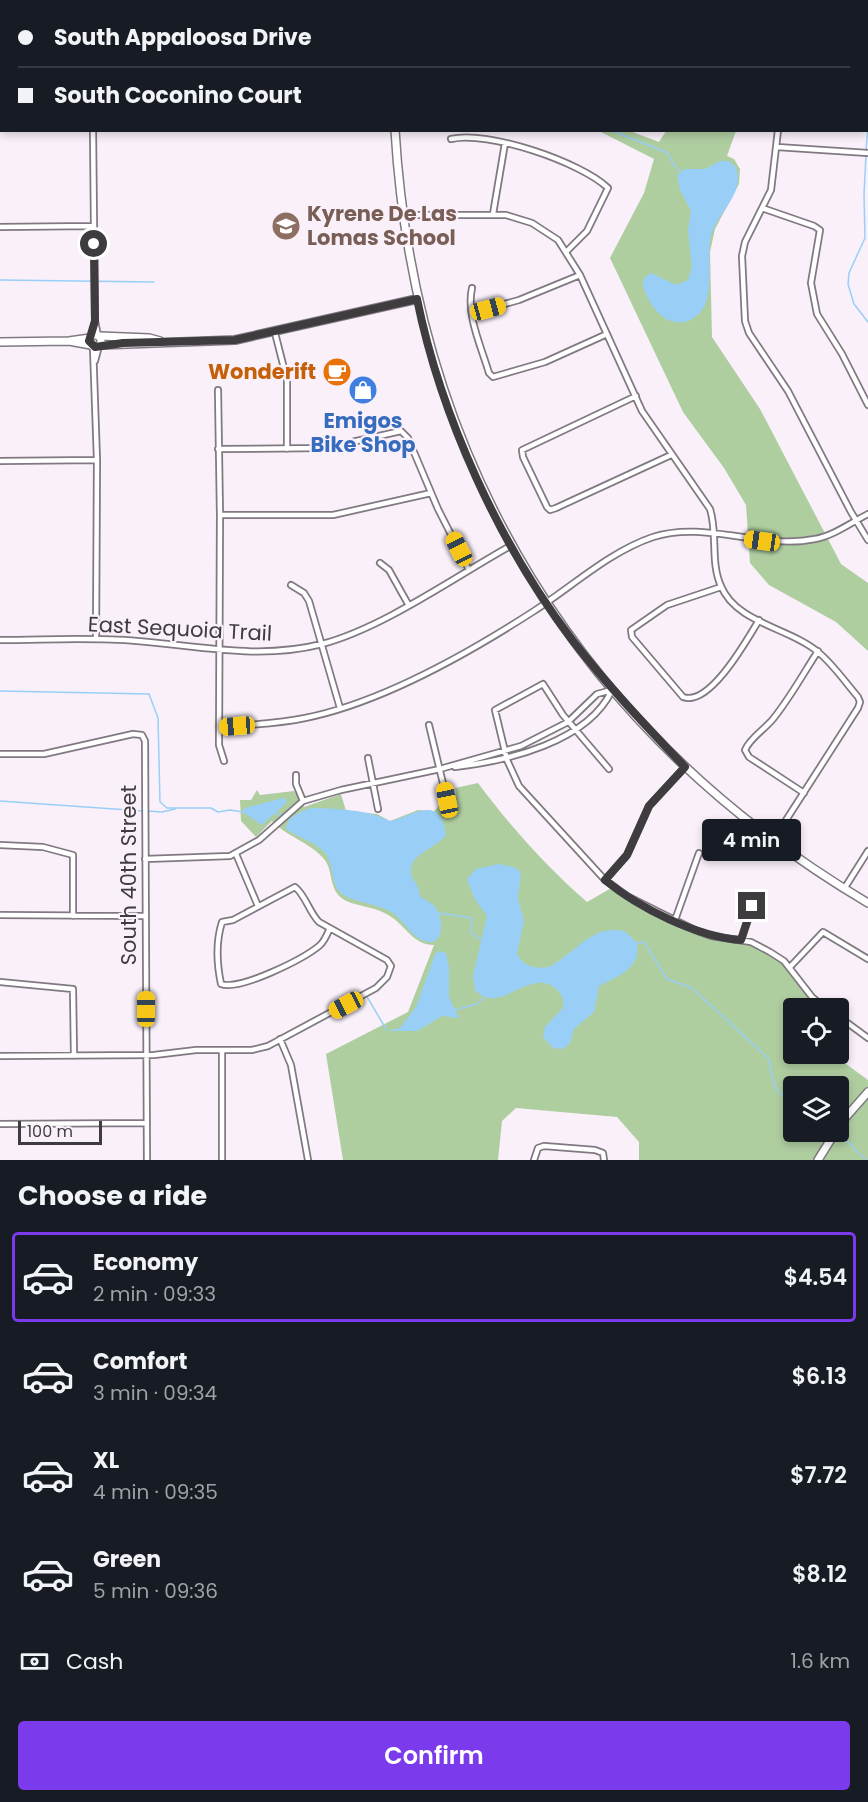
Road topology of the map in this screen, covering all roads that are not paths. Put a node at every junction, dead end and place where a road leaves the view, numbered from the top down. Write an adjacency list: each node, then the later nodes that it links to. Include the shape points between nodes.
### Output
1 (93, 132): 12 (street)
2 (395, 132): 10 (main road)
3 (778, 132): 6 (street)
4 (450, 139): 5 (street, via 471,137)
5 (505, 143): 9 (street); 13 (street, via 561,162 608,188 587,231)
6 (777, 147): 7 (street); 8 (street, via 774,178)
7 (867, 153)
8 (762, 208): 24 (street, via 820,230 811,283 816,314); 33 (street, via 742,256 745,321 788,391)
9 (493, 214): 10 (street); 13 (street, via 517,217 546,230)
10 (402, 215): 16 (main road)
11 (0, 226): 12 (street)
12 (93, 226): 20 (street)
13 (567, 251): 14 (street)
14 (580, 275): 17 (street, via 519,300); 19 (street)
15 (472, 288): 17 (street)
16 (417, 299): 18 (main road); 36 (main road, via 454,422)
17 (472, 313): 19 (street, via 493,377 544,362)
18 (275, 333): 20 (main road, via 227,340); 25 (street, via 287,380)
19 (607, 334): 23 (street)
20 (95, 341): 21 (main road); 28 (street)
21 (0, 342)
22 (218, 390): 26 (street)
23 (636, 396): 27 (street); 27 (street, via 522,450 550,510)
24 (868, 405)
25 (287, 448): 26 (street); 30 (street, via 337,447 401,431 408,438)
26 (218, 449): 32 (street)
27 (671, 455): 34 (street, via 710,509)
28 (96, 460): 29 (street); 44 (street)
29 (0, 461)
30 (431, 493): 32 (street, via 333,515); 38 (street)
31 (868, 514): 33 (street)
32 (220, 515): 48 (street)
33 (855, 520): 34 (street, via 822,538 810,540 762,541); 35 (street)
34 (715, 535): 40 (street); 41 (street, via 672,533 640,542)
35 (868, 540)
36 (512, 545): 38 (street, East Sequoia Trail); 41 (main road)
37 (380, 563): 42 (street, via 389,570)
38 (469, 570): 42 (street, East Sequoia Trail)
39 (291, 585): 46 (street, via 309,601)
40 (721, 587): 43 (street, via 732,603); 43 (street, via 667,605 632,630 632,637 683,697 693,697 720,679)
41 (546, 602): 49 (main road); 50 (street, via 412,680)
42 (408, 604): 46 (street, East Sequoia Trail)
43 (759, 620): 47 (street)
44 (96, 639): 45 (street, East Sequoia Trail); 48 (street, East Sequoia Trail)
45 (0, 640)
46 (321, 644): 48 (street, East Sequoia Trail, via 280,652); 50 (street)
47 (818, 651): 64 (street, via 860,702); 64 (street, via 776,714 747,743 745,750 749,757)
48 (219, 652): 53 (street)
49 (612, 690): 52 (street, via 606,704); 52 (street, via 597,694); 59 (main road)
50 (340, 708): 53 (street, via 306,718)
51 (429, 724): 60 (street)
52 (571, 726): 54 (street); 54 (street, via 543,684 495,710); 57 (street, via 539,749); 61 (street)
53 (219, 727): 58 (street)
54 (505, 751): 57 (street); 60 (street)
55 (0, 754): 73 (street, South 40th Street, via 44,754 116,735 141,735 145,741)
56 (368, 758): 63 (street)
57 (507, 760): 60 (street); 74 (street, via 519,786)
58 (224, 761)
59 (685, 767): 68 (main road); 74 (street, via 649,806 627,855)
60 (440, 769): 63 (street); 65 (street)
61 (609, 769)
62 (297, 775): 66 (street)
63 (372, 784): 66 (street); 67 (street)
64 (804, 793): 68 (street)
65 (447, 800)
66 (300, 803): 72 (street)
67 (378, 809)
68 (772, 842): 75 (main road)
69 (0, 845): 80 (street, via 43,847 73,855)
70 (868, 851): 75 (street)
71 (699, 853): 82 (street)
72 (236, 854): 73 (street, via 205,859); 78 (street)
73 (145, 858): 81 (street, South 40th Street)
74 (605, 880): 82 (street)
75 (844, 889): 77 (main road)
76 (756, 894): 84 (street)
77 (868, 903)
78 (258, 906): 83 (street, via 295,887 311,913); 83 (street, via 222,922 221,984 228,987 257,979 320,945)
79 (0, 915): 80 (street)
80 (73, 916): 81 (street)
81 (146, 916): 93 (street, South 40th Street)
82 (675, 920): 84 (street, via 711,936)
83 (329, 930): 91 (street, via 392,966 376,988)
84 (741, 940): 86 (street, via 761,946)
85 (868, 958): 86 (street, via 823,932)
86 (790, 968): 88 (street)
87 (0, 982): 95 (street, via 73,989)
88 (813, 998)
89 (849, 1025): 90 (street)
90 (868, 1038)
91 (280, 1039): 92 (street, via 252,1050); 103 (street, via 291,1065)
92 (222, 1051): 93 (street); 102 (street)
93 (146, 1055): 95 (street); 98 (street, South 40th Street)
94 (0, 1056): 95 (street)
95 (74, 1056)
96 (868, 1092): 97 (main road)
97 (849, 1114)
98 (147, 1123): 99 (street); 101 (street, South 40th Street)
99 (0, 1124)
100 (829, 1142): 106 (main road)
101 (147, 1160)
102 (222, 1160)
103 (308, 1160)
104 (534, 1160): 105 (street, via 538,1148 595,1150 603,1153)
105 (604, 1160)
106 (818, 1160)

